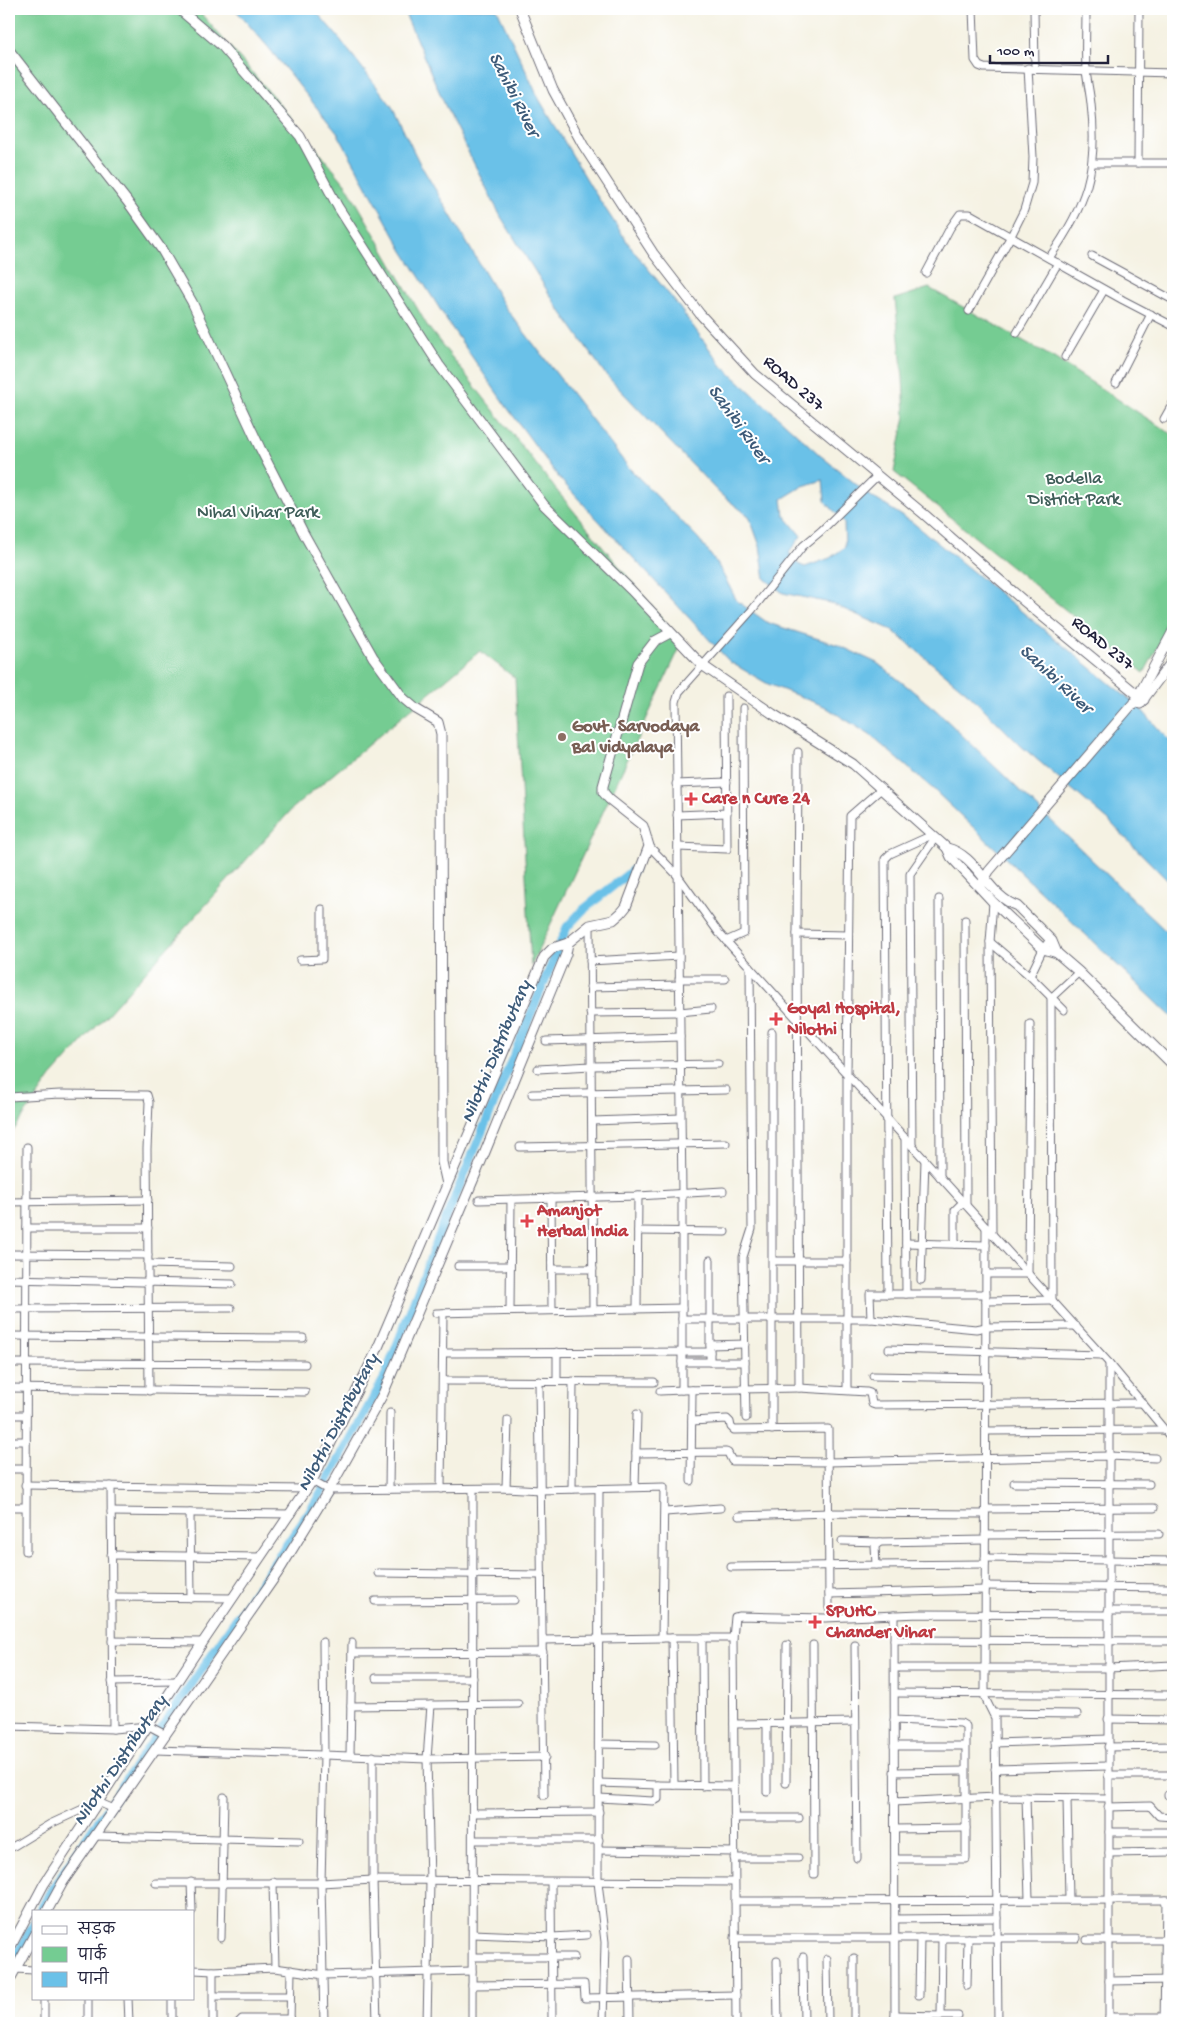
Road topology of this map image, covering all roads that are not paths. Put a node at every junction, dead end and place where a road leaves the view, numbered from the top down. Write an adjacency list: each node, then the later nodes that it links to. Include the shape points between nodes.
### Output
1 (179, 9): 32 (street, via 222,46 300,136 338,207 442,370 536,496)
2 (520, 9): 30 (street, ROAD 237, via 553,90 583,145 659,260 700,314 755,374)
3 (973, 9): 8 (street, via 974,60 978,66)
4 (1034, 9): 8 (street)
5 (1086, 9): 9 (street)
6 (1139, 9): 10 (street)
7 (9, 50): 110 (street, via 162,250 192,302 260,448 373,657 403,698 438,722 441,734 442,1162)
8 (1031, 68): 9 (street); 15 (street, via 1032,182 1024,210)
9 (1086, 70): 10 (street); 12 (street, via 1092,119)
10 (1139, 72): 11 (street); 13 (street)
11 (1173, 74)
12 (1092, 163): 13 (street); 17 (street, via 1075,218)
13 (1138, 163): 14 (street)
14 (1173, 163)
15 (1011, 236): 17 (street); 19 (street, via 970,214 960,214); 22 (street)
16 (1092, 256): 21 (street)
17 (1049, 258): 18 (street)
18 (1058, 263): 20 (street); 25 (street)
19 (926, 273)
20 (1104, 290): 23 (street); 26 (street)
21 (1173, 300)
22 (969, 311)
23 (1151, 314): 24 (street); 27 (street)
24 (1173, 326)
25 (1017, 333)
26 (1065, 357)
27 (1116, 383)
28 (1173, 403): 29 (street)
29 (1164, 419)
30 (877, 476): 37 (street, via 803,546 713,656); 39 (street, ROAD 237)
31 (1173, 631): 33 (street)
32 (670, 633): 37 (street); 48 (street, via 655,641 638,663 603,786 603,792 609,799 643,826)
33 (1166, 645): 34 (street); 35 (street)
34 (1173, 652)
35 (1160, 656): 36 (street); 39 (street)
36 (1172, 664): 39 (street)
37 (702, 665): 43 (street, via 679,692 676,702); 44 (street, via 773,714 838,753)
38 (726, 696): 42 (street)
39 (1140, 699): 50 (street)
40 (743, 708): 62 (street, via 744,933)
41 (798, 752): 59 (street)
42 (726, 782): 43 (street); 45 (street)
43 (676, 784): 46 (street)
44 (880, 789): 47 (street); 60 (street, via 850,816)
45 (727, 813): 46 (street); 49 (street, via 727,849)
46 (677, 815): 49 (street)
47 (934, 836): 52 (street, via 947,848 951,858); 98 (street, via 885,859); 105 (street, via 910,874)
48 (649, 846): 51 (street); 58 (street, via 626,907 613,920)
49 (678, 847): 51 (street)
50 (991, 872): 52 (street); 55 (street, via 994,881)
51 (678, 876): 62 (street); 67 (street)
52 (983, 884): 54 (street); 55 (street)
53 (939, 899): 109 (street)
54 (993, 902): 63 (street); 65 (street)
55 (1017, 906): 61 (street)
56 (322, 909): 68 (street, via 322,960)
57 (965, 920): 121 (street)
58 (590, 925): 64 (street); 69 (street)
59 (797, 934): 60 (street); 81 (street)
60 (848, 935): 92 (street)
61 (1050, 940): 65 (street); 66 (street)
62 (726, 941): 70 (street)
63 (990, 942): 72 (street); 128 (street)
64 (566, 944): 110 (street, via 553,948 539,966); 248 (street, via 566,954 489,1143 386,1385)
65 (1043, 949): 66 (street); 72 (street)
66 (1057, 953): 71 (street)
67 (679, 956): 69 (street); 74 (street)
68 (300, 960)
69 (590, 960): 75 (street)
70 (750, 967): 81 (street); 168 (street, via 752,1228 743,1257)
71 (1079, 972): 76 (street); 89 (street)
72 (1030, 976): 76 (street)
73 (724, 979): 74 (street)
74 (679, 982): 75 (street); 79 (street)
75 (590, 987): 80 (street)
76 (1051, 998): 78 (street); 156 (street)
77 (711, 1009): 79 (street)
78 (1064, 1010)
79 (680, 1012): 80 (street); 84 (street)
80 (590, 1013): 85 (street)
81 (797, 1019): 92 (street); 138 (street)
82 (1030, 1024): 147 (street)
83 (772, 1032): 137 (street)
84 (680, 1037): 85 (street); 88 (street)
85 (591, 1039): 86 (street); 90 (street)
86 (546, 1041)
87 (718, 1064): 88 (street)
88 (680, 1065): 90 (street); 94 (street)
89 (1173, 1065)
90 (591, 1066): 91 (street); 96 (street)
91 (538, 1070)
92 (847, 1074): 98 (street); 139 (street)
93 (726, 1090): 94 (street)
94 (680, 1091): 96 (street); 99 (street)
95 (532, 1094): 96 (street)
96 (591, 1094): 100 (street)
97 (9, 1097): 117 (street, via 147,1095)
98 (886, 1117): 101 (street); 153 (street)
99 (680, 1118): 100 (street); 103 (street)
100 (592, 1121): 104 (street)
101 (905, 1138): 105 (street); 129 (street)
102 (726, 1142): 103 (street)
103 (680, 1144): 104 (street); 112 (street)
104 (592, 1145): 107 (street); 114 (street)
105 (912, 1146): 108 (street)
106 (27, 1147): 120 (street)
107 (520, 1147)
108 (925, 1160): 109 (street); 130 (street)
109 (940, 1177): 121 (street)
110 (447, 1184): 243 (street, via 376,1352)
111 (723, 1191): 112 (street)
112 (682, 1193): 113 (street); 126 (street)
113 (638, 1196): 114 (street); 125 (street)
114 (592, 1197): 115 (street); 144 (street)
115 (551, 1198): 116 (street); 145 (street)
116 (511, 1199): 118 (street); 143 (street)
117 (148, 1200): 120 (street); 124 (street)
118 (480, 1200)
119 (9, 1202): 120 (street)
120 (27, 1202): 123 (street)
121 (964, 1204): 122 (street); 131 (street, via 955,1210)
122 (986, 1227): 128 (street); 132 (street)
123 (27, 1228): 124 (street); 134 (street)
124 (148, 1228): 135 (street)
125 (638, 1231): 126 (street); 163 (street)
126 (682, 1232): 127 (street); 158 (street)
127 (725, 1232)
128 (992, 1234): 147 (street)
129 (906, 1243): 130 (street); 154 (street)
130 (922, 1243): 131 (street); 150 (street)
131 (955, 1244): 132 (street)
132 (986, 1245): 146 (street)
133 (9, 1254): 134 (street)
134 (27, 1254): 135 (street); 149 (street)
135 (148, 1256): 140 (street)
136 (710, 1260): 167 (street)
137 (773, 1261): 138 (street); 169 (street)
138 (798, 1261): 139 (street); 172 (street)
139 (848, 1261): 170 (street)
140 (148, 1264): 141 (street); 151 (street)
141 (232, 1266)
142 (458, 1266): 143 (street)
143 (510, 1266): 165 (street)
144 (593, 1268): 145 (street); 162 (street)
145 (552, 1269): 164 (street)
146 (986, 1274): 147 (street); 155 (street)
147 (1028, 1274): 156 (street)
148 (9, 1279): 149 (street)
149 (27, 1279): 151 (street); 160 (street)
150 (922, 1280)
151 (148, 1283): 152 (street); 161 (street)
152 (232, 1284)
153 (888, 1294): 154 (street); 171 (street, via 870,1294)
154 (906, 1294): 155 (street)
155 (986, 1297): 156 (street); 174 (street)
156 (1052, 1300): 173 (street)
157 (230, 1308): 161 (street)
158 (682, 1308): 163 (street); 166 (street)
159 (9, 1309): 160 (street)
160 (26, 1309): 161 (street); 176 (street)
161 (148, 1309): 177 (street)
162 (593, 1309): 163 (street); 164 (street)
163 (637, 1309)
164 (552, 1310): 165 (street)
165 (510, 1311): 185 (street, via 439,1313)
166 (682, 1319): 167 (street); 183 (street)
167 (710, 1319): 168 (street); 180 (street)
168 (745, 1319): 169 (street); 179 (street)
169 (772, 1319): 172 (street); 203 (street)
170 (848, 1319): 171 (street); 172 (street); 209 (street)
171 (871, 1319): 174 (street, via 976,1329)
172 (799, 1320): 204 (street)
173 (1076, 1326): 174 (street); 186 (street)
174 (986, 1327): 184 (street)
175 (9, 1336): 176 (street)
176 (26, 1336): 177 (street); 191 (street)
177 (148, 1337): 178 (street); 192 (street)
178 (303, 1338)
179 (745, 1344): 180 (street); 189 (street)
180 (710, 1348): 183 (street); 188 (street)
181 (889, 1349): 184 (street)
182 (557, 1352): 183 (street); 185 (street); 199 (street)
183 (682, 1352): 187 (street)
184 (986, 1352): 186 (street); 196 (street)
185 (443, 1353): 197 (street)
186 (1101, 1355): 193 (street)
187 (682, 1362): 188 (street); 207 (street)
188 (710, 1362): 189 (street)
189 (745, 1362): 206 (street)
190 (9, 1363): 191 (street)
191 (26, 1363): 192 (street); 205 (street)
192 (148, 1363): 194 (street); 210 (street)
193 (1109, 1363): 213 (street); 215 (street)
194 (305, 1364)
195 (873, 1376): 196 (street)
196 (986, 1378): 214 (street)
197 (443, 1381): 198 (street); 249 (street)
198 (539, 1381): 199 (street); 253 (street)
199 (557, 1381): 200 (street)
200 (573, 1381): 201 (street); 250 (street)
201 (654, 1382)
202 (9, 1388): 205 (street)
203 (772, 1388): 204 (street); 206 (street); 223 (street)
204 (799, 1388): 209 (street)
205 (26, 1389): 210 (street); 219 (street)
206 (746, 1389): 208 (street); 220 (street)
207 (682, 1390): 208 (street); 211 (street)
208 (692, 1390): 222 (street)
209 (847, 1390): 214 (street, via 870,1393 875,1405)
210 (149, 1391): 212 (street)
211 (660, 1391)
212 (304, 1392)
213 (1143, 1403): 215 (street); 225 (street)
214 (986, 1404): 215 (street); 226 (street)
215 (1109, 1404): 224 (street)
216 (390, 1413): 251 (street)
217 (637, 1414): 230 (street)
218 (9, 1415): 219 (street)
219 (26, 1415): 229 (street)
220 (746, 1418)
221 (508, 1420): 245 (street)
222 (692, 1421): 223 (street, via 727,1419 734,1430); 231 (street)
223 (772, 1430): 235 (street, via 828,1429)
224 (1109, 1430): 225 (street); 226 (street); 232 (street)
225 (1164, 1430): 227 (street)
226 (986, 1431): 233 (street)
227 (1173, 1440)
228 (9, 1441): 229 (street)
229 (26, 1441): 237 (street)
230 (636, 1453): 231 (street); 247 (street)
231 (690, 1453): 235 (street, via 726,1452 732,1461); 238 (street)
232 (1109, 1456): 233 (street); 234 (street); 239 (street)
233 (985, 1457): 235 (street); 262 (street)
234 (1154, 1458)
235 (828, 1462): 263 (street)
236 (9, 1468): 237 (street)
237 (26, 1468): 242 (street)
238 (691, 1481)
239 (1108, 1482): 240 (street); 241 (street); 256 (street)
240 (1014, 1483)
241 (1149, 1484)
242 (25, 1485): 244 (street); 255 (street)
243 (312, 1485): 244 (street); 248 (street); 264 (street)
244 (111, 1486): 259 (street)
245 (506, 1488): 252 (street); 253 (street)
246 (599, 1488): 247 (street); 250 (street); 299 (street)
247 (635, 1488): 261 (street, via 664,1487)
248 (326, 1489): 251 (street); 348 (street, via 279,1570)
249 (441, 1489): 251 (street); 252 (street)
250 (572, 1489): 253 (street)
251 (389, 1490)
252 (473, 1490): 282 (street)
253 (540, 1490): 283 (street)
254 (9, 1507): 255 (street)
255 (25, 1507): 271 (street)
256 (1109, 1507): 258 (street); 262 (street); 266 (street)
257 (720, 1508): 261 (street)
258 (1154, 1508)
259 (111, 1512): 260 (street); 272 (street)
260 (190, 1512): 264 (street); 273 (street)
261 (665, 1512): 300 (street)
262 (986, 1512): 263 (street); 268 (street)
263 (828, 1513): 265 (street); 280 (street)
264 (290, 1514): 274 (street)
265 (739, 1516)
266 (1108, 1534): 267 (street); 268 (street); 276 (street)
267 (1159, 1534)
268 (985, 1538): 270 (street); 275 (street)
269 (842, 1541): 270 (street)
270 (880, 1542): 278 (street, via 875,1546)
271 (26, 1551)
272 (111, 1555): 273 (street); 288 (street)
273 (191, 1555): 274 (street); 289 (street)
274 (260, 1557): 290 (street)
275 (985, 1561): 276 (street); 278 (street); 284 (street)
276 (1108, 1561): 277 (street); 285 (street)
277 (1173, 1561)
278 (876, 1566): 280 (street)
279 (731, 1567): 280 (street)
280 (829, 1567): 287 (street)
281 (378, 1574): 282 (street)
282 (473, 1575): 283 (street); 291 (street)
283 (542, 1575): 304 (street)
284 (985, 1588): 285 (street); 287 (street); 298 (street)
285 (1108, 1588): 286 (street); 296 (street)
286 (1173, 1588)
287 (829, 1594): 294 (street)
288 (112, 1597): 289 (street); 307 (street)
289 (191, 1598): 290 (street)
290 (233, 1598): 310 (street)
291 (473, 1600): 292 (street); 293 (street); 316 (street)
292 (514, 1600)
293 (375, 1601)
294 (829, 1608)
295 (1173, 1611): 296 (street)
296 (1108, 1613): 298 (street); 308 (street)
297 (894, 1615): 298 (street); 303 (street, via 825,1618 740,1616 735,1617); 305 (street)
298 (984, 1616): 306 (street)
299 (599, 1638): 300 (street); 304 (street); 351 (street)
300 (662, 1638): 301 (street)
301 (672, 1638): 302 (street); 372 (street)
302 (702, 1638): 303 (street); 373 (street)
303 (733, 1638): 343 (street)
304 (543, 1640): 317 (street)
305 (894, 1640): 306 (street); 320 (street)
306 (985, 1640): 308 (street); 321 (street)
307 (112, 1641): 310 (street); 326 (street)
308 (1108, 1641): 309 (street); 322 (street)
309 (1173, 1641)
310 (203, 1642): 325 (street)
311 (323, 1642): 357 (street)
312 (352, 1643): 318 (street)
313 (813, 1645): 342 (street)
314 (855, 1645): 340 (street)
315 (787, 1646): 341 (street)
316 (473, 1652): 317 (street); 318 (street); 324 (street)
317 (543, 1652): 360 (street)
318 (352, 1653): 334 (street)
319 (1173, 1665): 322 (street)
320 (895, 1668): 321 (street); 327 (street)
321 (985, 1668): 322 (street); 328 (street)
322 (1108, 1668): 329 (street)
323 (376, 1678): 324 (street)
324 (473, 1678): 331 (street)
325 (177, 1681): 326 (street); 346 (street)
326 (112, 1682): 347 (street)
327 (894, 1692): 328 (street); 338 (street)
328 (985, 1693): 329 (street); 335 (street)
329 (1108, 1694): 330 (street); 337 (street)
330 (1173, 1694)
331 (474, 1704): 332 (street); 333 (street); 361 (street)
332 (518, 1704)
333 (431, 1705): 334 (street); 362 (street)
334 (351, 1706): 358 (street)
335 (993, 1713): 336 (street); 349 (street)
336 (1077, 1714)
337 (1108, 1719): 339 (street); 350 (street)
338 (894, 1720): 353 (street); 354 (street, via 964,1723)
339 (1173, 1720)
340 (855, 1722): 342 (street); 408 (street)
341 (786, 1723): 342 (street); 344 (street); 370 (street)
342 (815, 1723): 410 (street)
343 (734, 1724): 344 (street); 374 (street)
344 (767, 1724): 375 (street)
345 (9, 1726): 347 (street)
346 (152, 1727): 347 (street); 348 (street); 384 (street)
347 (113, 1729)
348 (164, 1733): 356 (street)
349 (995, 1743): 350 (street); 364 (street)
350 (1108, 1743): 355 (street); 363 (street)
351 (599, 1744): 352 (street); 369 (street)
352 (655, 1744)
353 (894, 1746): 354 (street); 366 (street)
354 (965, 1746): 365 (street)
355 (1173, 1746)
356 (155, 1750): 357 (street); 387 (street)
357 (324, 1755): 358 (street); 417 (street)
358 (350, 1755): 359 (street)
359 (373, 1756): 362 (street); 411 (street)
360 (545, 1757): 361 (street); 376 (street)
361 (474, 1758): 362 (street); 389 (street)
362 (427, 1759): 412 (street)
363 (1108, 1766): 364 (street); 367 (street)
364 (995, 1769): 378 (street)
365 (965, 1771): 366 (street); 381 (street)
366 (894, 1772): 385 (street)
367 (1108, 1775): 368 (street); 383 (street)
368 (1173, 1775)
369 (599, 1782): 371 (street); 380 (street)
370 (786, 1783)
371 (658, 1785): 372 (street); 380 (street, via 658,1799 653,1801)
372 (674, 1786): 373 (street)
373 (703, 1786): 374 (street)
374 (734, 1786): 391 (street)
375 (767, 1792)
376 (544, 1795)
377 (224, 1797): 398 (street)
378 (996, 1797): 379 (street); 381 (street); 425 (street)
379 (1026, 1797): 382 (street); 422 (street)
380 (599, 1798): 388 (street)
381 (966, 1798): 385 (street); 393 (street)
382 (1067, 1798): 383 (street); 426 (street)
383 (1108, 1798): 386 (street)
384 (101, 1802): 387 (street); 402 (street, via 50,1824); 448 (street, via 44,1884)
385 (894, 1802): 394 (street)
386 (1108, 1807): 390 (street, via 1150,1806 1159,1816); 395 (street)
387 (113, 1808): 397 (street)
388 (599, 1812): 389 (street); 400 (street)
389 (474, 1813): 399 (street)
390 (1173, 1817)
391 (734, 1818): 392 (street); 406 (street)
392 (799, 1818)
393 (966, 1828): 394 (street); 409 (street, via 966,1859)
394 (895, 1829): 409 (street)
395 (1109, 1832): 396 (street); 405 (street)
396 (1173, 1832)
397 (95, 1836): 398 (street); 429 (street)
398 (223, 1839): 401 (street); 415 (street)
399 (474, 1840): 400 (street); 413 (street)
400 (599, 1840): 403 (street)
401 (300, 1841)
402 (9, 1849)
403 (599, 1850): 406 (street); 419 (street)
404 (1173, 1852): 405 (street)
405 (1109, 1853): 427 (street)
406 (734, 1855): 407 (street); 420 (street)
407 (798, 1858)
408 (857, 1858)
409 (895, 1859): 424 (street)
410 (814, 1874)
411 (373, 1880): 412 (street); 417 (street); 464 (street)
412 (430, 1880): 413 (street); 465 (street)
413 (474, 1881): 418 (street); 433 (street)
414 (191, 1882): 415 (street); 421 (street); 430 (street)
415 (222, 1882): 416 (street); 436 (street)
416 (273, 1882): 417 (street); 457 (street)
417 (321, 1882): 466 (street)
418 (551, 1882): 419 (street); 435 (street)
419 (598, 1882): 420 (street); 479 (street, via 605,1942)
420 (734, 1882): 423 (street)
421 (156, 1883)
422 (1029, 1899): 425 (street); 426 (street)
423 (735, 1900): 424 (street); 437 (street)
424 (895, 1900): 425 (street); 432 (street)
425 (997, 1900): 431 (street)
426 (1069, 1900): 427 (street)
427 (1110, 1900): 428 (street); 446 (street)
428 (1170, 1900): 447 (street)
429 (48, 1910)
430 (192, 1910)
431 (997, 1918): 432 (street); 442 (street)
432 (896, 1919): 438 (street)
433 (473, 1934): 435 (street); 452 (street)
434 (587, 1935): 435 (street)
435 (552, 1937): 449 (street)
436 (221, 1938)
437 (735, 1938): 438 (street); 474 (street)
438 (896, 1938): 439 (street); 487 (street)
439 (920, 1938): 440 (street); 475 (street)
440 (942, 1938): 441 (street); 484 (street)
441 (968, 1938): 442 (street); 473 (street)
442 (996, 1938): 443 (street); 509 (street)
443 (1077, 1938)
444 (32, 1939): 458 (street)
445 (1087, 1940): 446 (street)
446 (1109, 1940): 447 (street); 470 (street)
447 (1169, 1940): 467 (street)
448 (9, 1950)
449 (552, 1957): 450 (street); 452 (street); 472 (street)
450 (574, 1957)
451 (802, 1957): 506 (street)
452 (473, 1958): 463 (street)
453 (854, 1958): 508 (street)
454 (629, 1959): 478 (street)
455 (827, 1959): 507 (street)
456 (777, 1961): 505 (street)
457 (275, 1968): 461 (street); 462 (street)
458 (15, 1969): 459 (street); 469 (street)
459 (32, 1970)
460 (195, 1970): 462 (street)
461 (291, 1970): 466 (street); 477 (street)
462 (213, 1971): 476 (street)
463 (472, 1971): 465 (street); 471 (street)
464 (377, 1972): 465 (street); 466 (street); 498 (street)
465 (428, 1972): 499 (street)
466 (324, 1975): 497 (street)
467 (1165, 1980): 468 (street); 470 (street); 489 (street)
468 (1173, 1980)
469 (9, 1981)
470 (1109, 1981): 488 (street)
471 (472, 1985): 472 (street); 500 (street)
472 (552, 1986): 479 (street, via 584,1984 585,1998); 501 (street)
473 (968, 1986)
474 (736, 1995): 478 (street); 504 (street)
475 (919, 1995)
476 (214, 1996): 477 (street); 495 (street)
477 (290, 1996): 490 (street)
478 (630, 1997): 479 (street); 503 (street)
479 (603, 1998): 502 (street)
480 (44, 2000): 491 (street)
481 (88, 2000): 492 (street)
482 (128, 2000): 493 (street)
483 (172, 2000): 494 (street)
484 (941, 2016): 485 (street); 487 (street)
485 (958, 2016)
486 (1173, 2017): 489 (street)
487 (895, 2019)
488 (1109, 2020): 489 (street)
489 (1164, 2020)
490 (290, 2021): 496 (street, via 242,2019)
491 (44, 2023)
492 (88, 2023)
493 (129, 2023)
494 (172, 2023)
495 (213, 2023)
496 (238, 2023)
497 (324, 2023)
498 (377, 2023)
499 (428, 2023)
500 (472, 2023)
501 (552, 2023)
502 (603, 2023)
503 (630, 2023)
504 (736, 2023)
505 (778, 2023)
506 (804, 2023)
507 (828, 2023)
508 (854, 2023)
509 (998, 2023)

